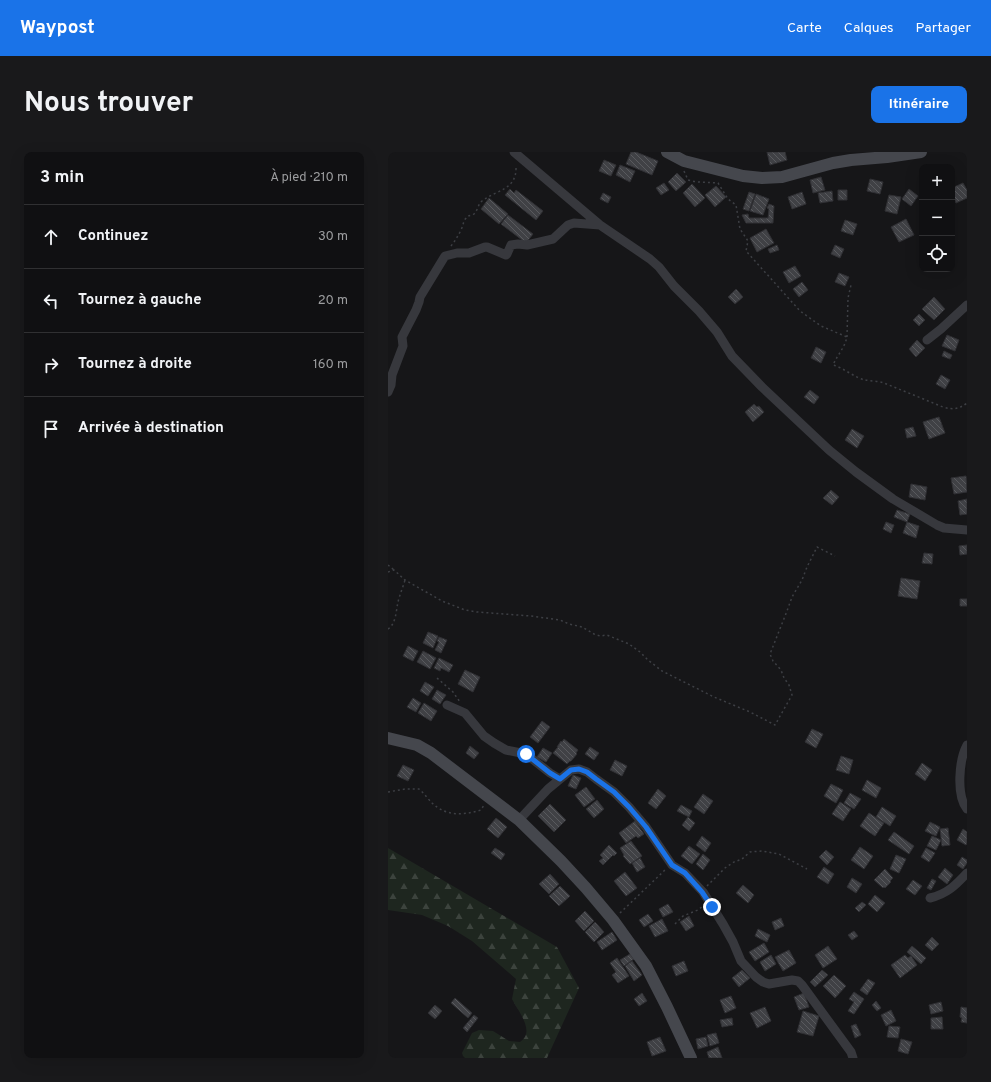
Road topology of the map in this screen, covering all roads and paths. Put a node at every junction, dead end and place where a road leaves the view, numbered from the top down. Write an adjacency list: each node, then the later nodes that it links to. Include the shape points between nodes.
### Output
1 (514, 152): 5 (street); 6 (path, via 514,180 508,187 479,203 474,214 465,219)
2 (667, 152): 4 (street)
3 (921, 152): 4 (street, via 851,160 782,177 762,178 743,176)
4 (684, 161): 9 (path, via 688,180 696,183 718,183 736,206 740,229 748,241 746,251 780,289 800,310 821,326)
5 (600, 225): 6 (street, via 568,224 553,239 527,245 511,245 506,255 485,247 469,253); 13 (street, via 650,259 717,332 732,356 850,468 893,499 937,525)
6 (445, 256): 11 (street, via 420,297 402,337 404,346)
7 (851, 285): 9 (path)
8 (967, 305): 10 (street)
9 (847, 337): 12 (path, via 845,346 833,365 864,380 884,383 952,410)
10 (927, 340)
11 (388, 392)
12 (967, 403)
13 (967, 530)
14 (835, 556): 18 (path, via 817,547 792,597 770,654 782,670 792,695 775,725 662,671 629,644 606,635 594,634 560,620 465,610 442,601)
15 (388, 565): 16 (path)
16 (394, 570): 17 (path); 18 (path)
17 (388, 572)
18 (406, 580): 19 (path, via 391,628)
19 (388, 630)
20 (437, 678): 22 (path, via 453,692)
21 (447, 705): 22 (street)
22 (465, 713): 25 (street, via 484,736 494,743 506,750 526,754)
23 (388, 738): 27 (street, via 417,745 431,753)
24 (967, 745): 28 (street, via 960,780 961,798)
25 (560, 779): 29 (street); 30 (street, via 571,770 579,769 614,792 646,827)
26 (388, 792): 27 (path, via 405,788 419,789 432,803 455,814 481,810)
27 (489, 796): 29 (street)
28 (967, 809)
29 (519, 820): 36 (street, via 586,888)
30 (672, 865): 33 (street, via 685,873); 36 (path)
31 (807, 869): 33 (path, via 779,854 750,852 725,868)
32 (967, 873): 34 (street, via 945,893)
33 (702, 892): 35 (street)
34 (930, 898)
35 (712, 907): 37 (path, via 703,906 683,916); 39 (street, via 741,961 763,982 769,984 798,981)
36 (613, 920): 38 (street, via 646,966)
37 (675, 924)
38 (691, 1058)
39 (853, 1058)

